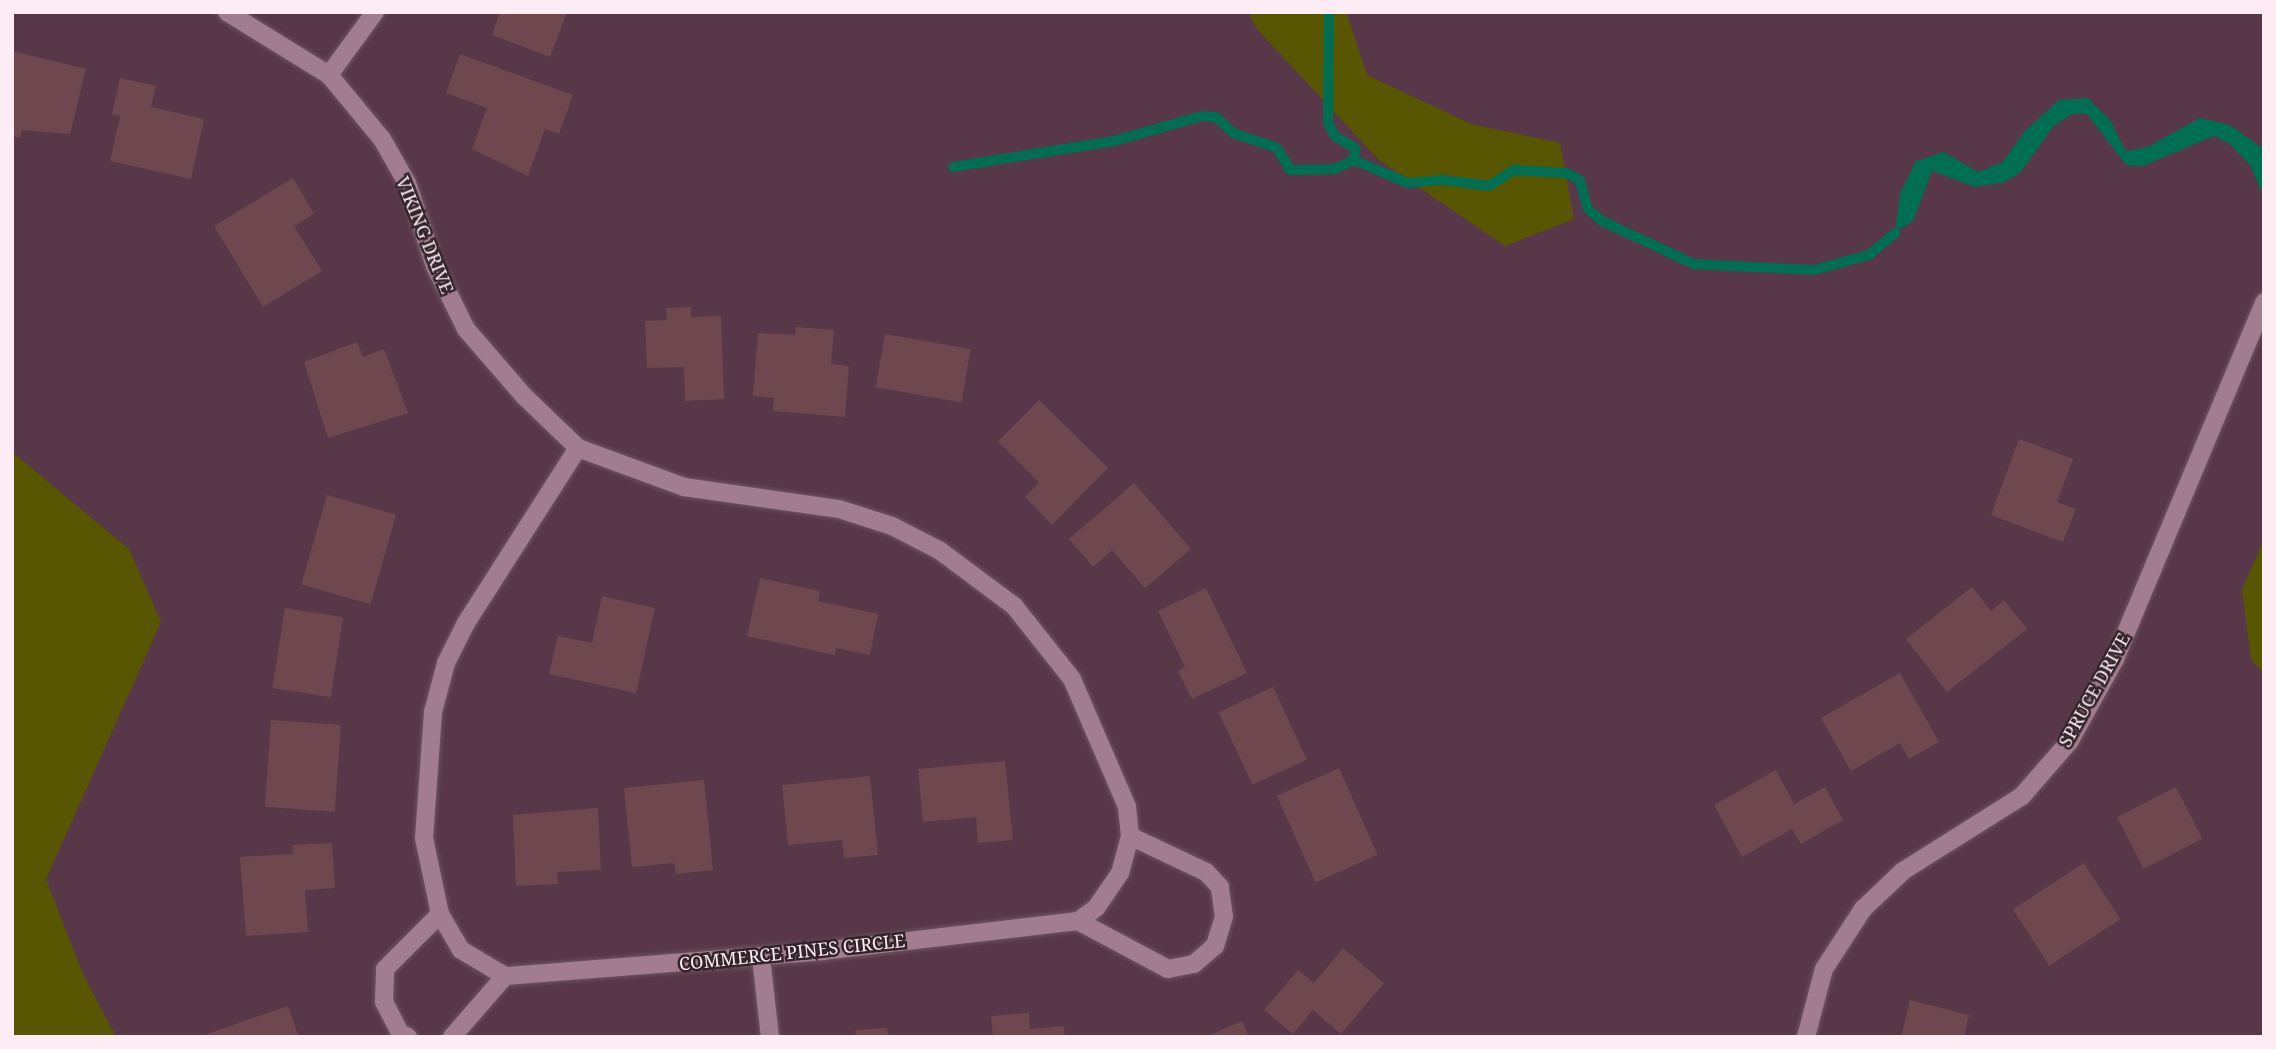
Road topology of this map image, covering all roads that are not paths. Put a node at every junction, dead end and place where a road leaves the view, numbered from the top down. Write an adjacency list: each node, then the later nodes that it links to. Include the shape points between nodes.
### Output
1 (227, 12): 3 (street, VIKING DRIVE)
2 (375, 12): 3 (street)
3 (329, 75): 5 (street, VIKING DRIVE, via 382,139 407,183 435,266 466,328 524,397)
4 (2264, 302): 14 (street, SPRUCE DRIVE, via 2115,660 2074,735 2022,796 1903,871 1863,909 1824,970)
5 (578, 448): 6 (street, via 684,487 839,509 912,534 977,576 1029,622 1072,679 1127,807); 7 (street, via 446,663 429,726 423,801 424,838)
6 (1130, 836): 8 (street, via 1110,891); 8 (street, via 1206,873 1220,887 1224,917 1215,946 1194,964 1168,969)
7 (440, 914): 10 (street, via 461,950); 11 (street, via 385,970 384,1002 400,1033)
8 (1078, 921): 9 (street, COMMERCE PINES CIRCLE)
9 (761, 957): 10 (street, COMMERCE PINES CIRCLE); 13 (street)
10 (505, 976): 12 (street)
11 (408, 1037)
12 (452, 1037)
13 (770, 1037)
14 (1806, 1037)

